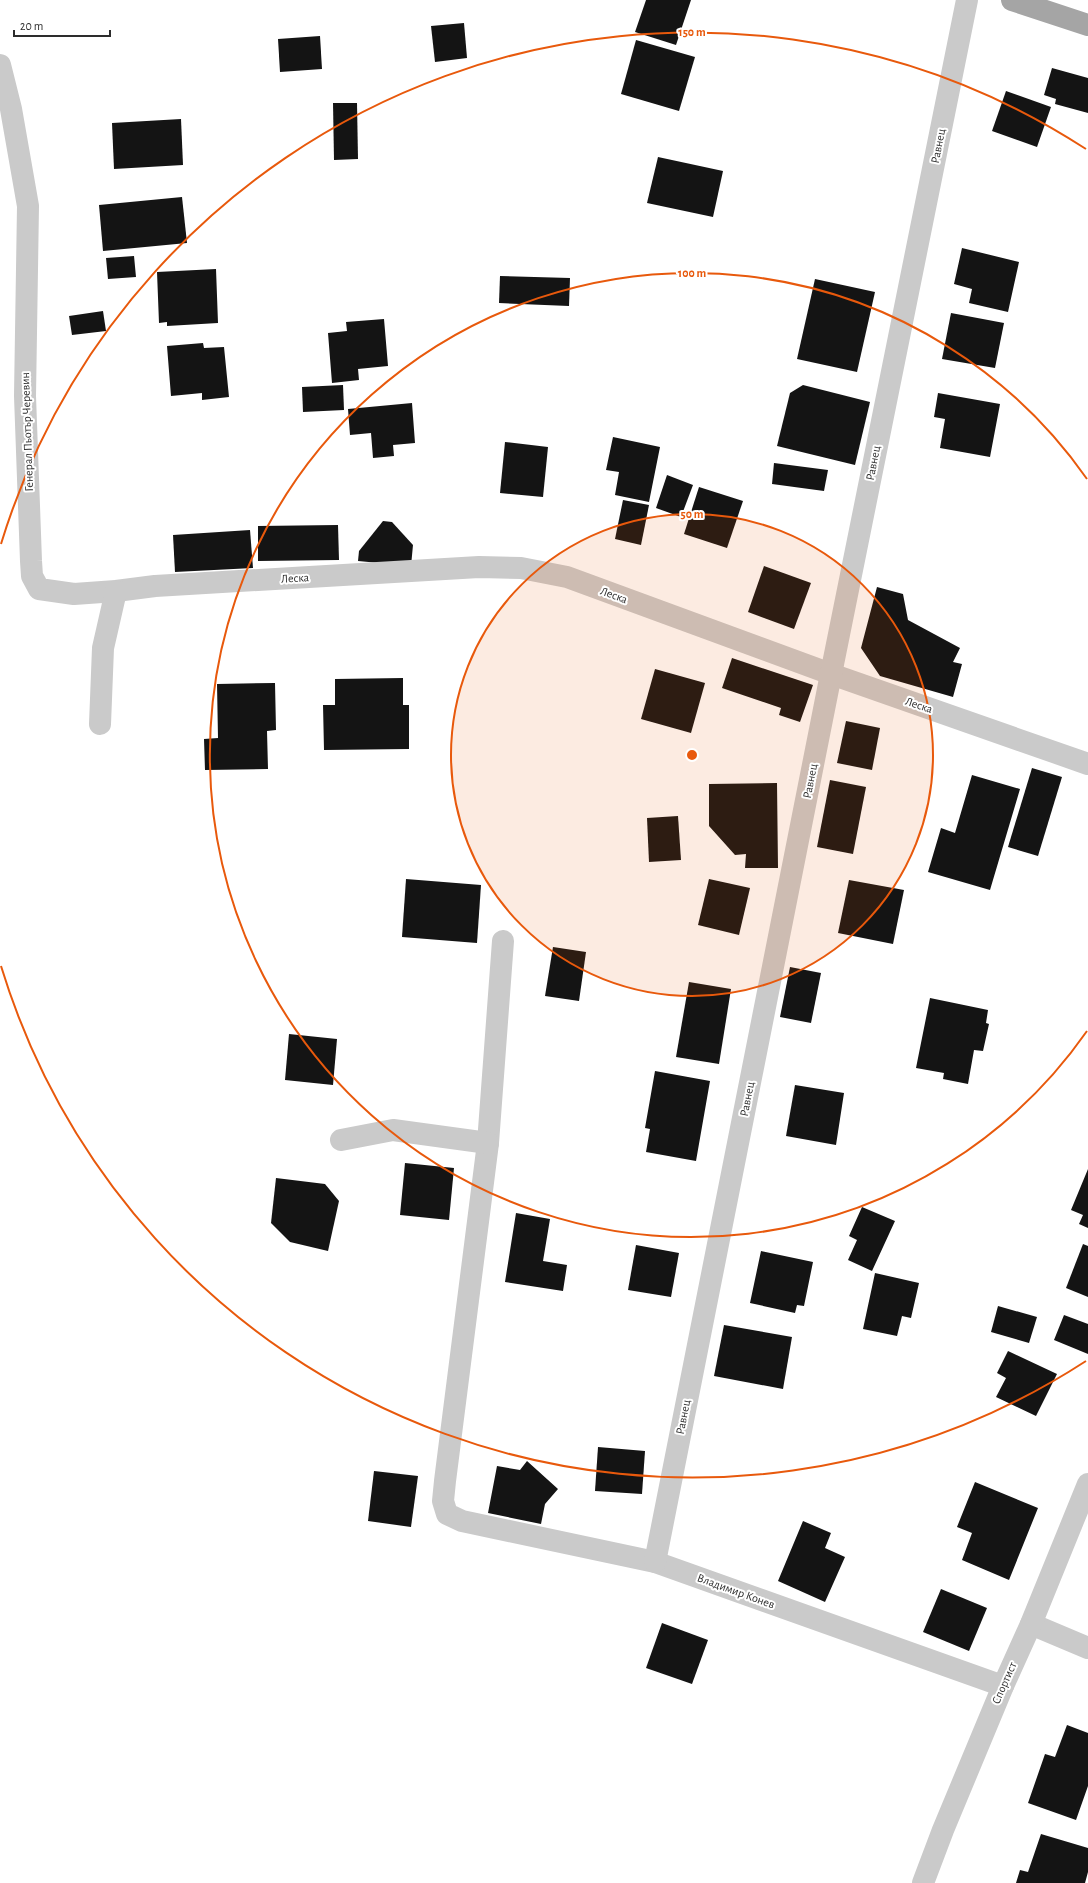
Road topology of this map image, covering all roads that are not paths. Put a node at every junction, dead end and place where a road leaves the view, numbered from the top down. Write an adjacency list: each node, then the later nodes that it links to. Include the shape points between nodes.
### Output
1 (967, 0): 6 (street, Равнец)
2 (1012, 0): 3 (main road)
3 (1088, 25)
4 (0, 65): 5 (street, Генерал Пьотър Черевин, via 11,109 28,206 25,396 32,576 39,589 74,594)
5 (116, 591): 6 (street, Леска, via 155,586 479,567 521,568 567,577); 7 (street, via 103,648)
6 (831, 674): 8 (street, Леска); 13 (street, Равнец)
7 (100, 724)
8 (1088, 764)
9 (503, 941): 11 (street)
10 (341, 1140): 11 (street, via 393,1130)
11 (488, 1143): 13 (street, Владимир Конев, via 443,1501 447,1514 462,1521)
12 (1088, 1484): 14 (street, Спортист)
13 (655, 1562): 16 (street, Владимир Конев)
14 (1031, 1624): 15 (street); 16 (street, Спортист)
15 (1088, 1648)
16 (1002, 1686): 17 (street, Спортист)
17 (923, 1883)

